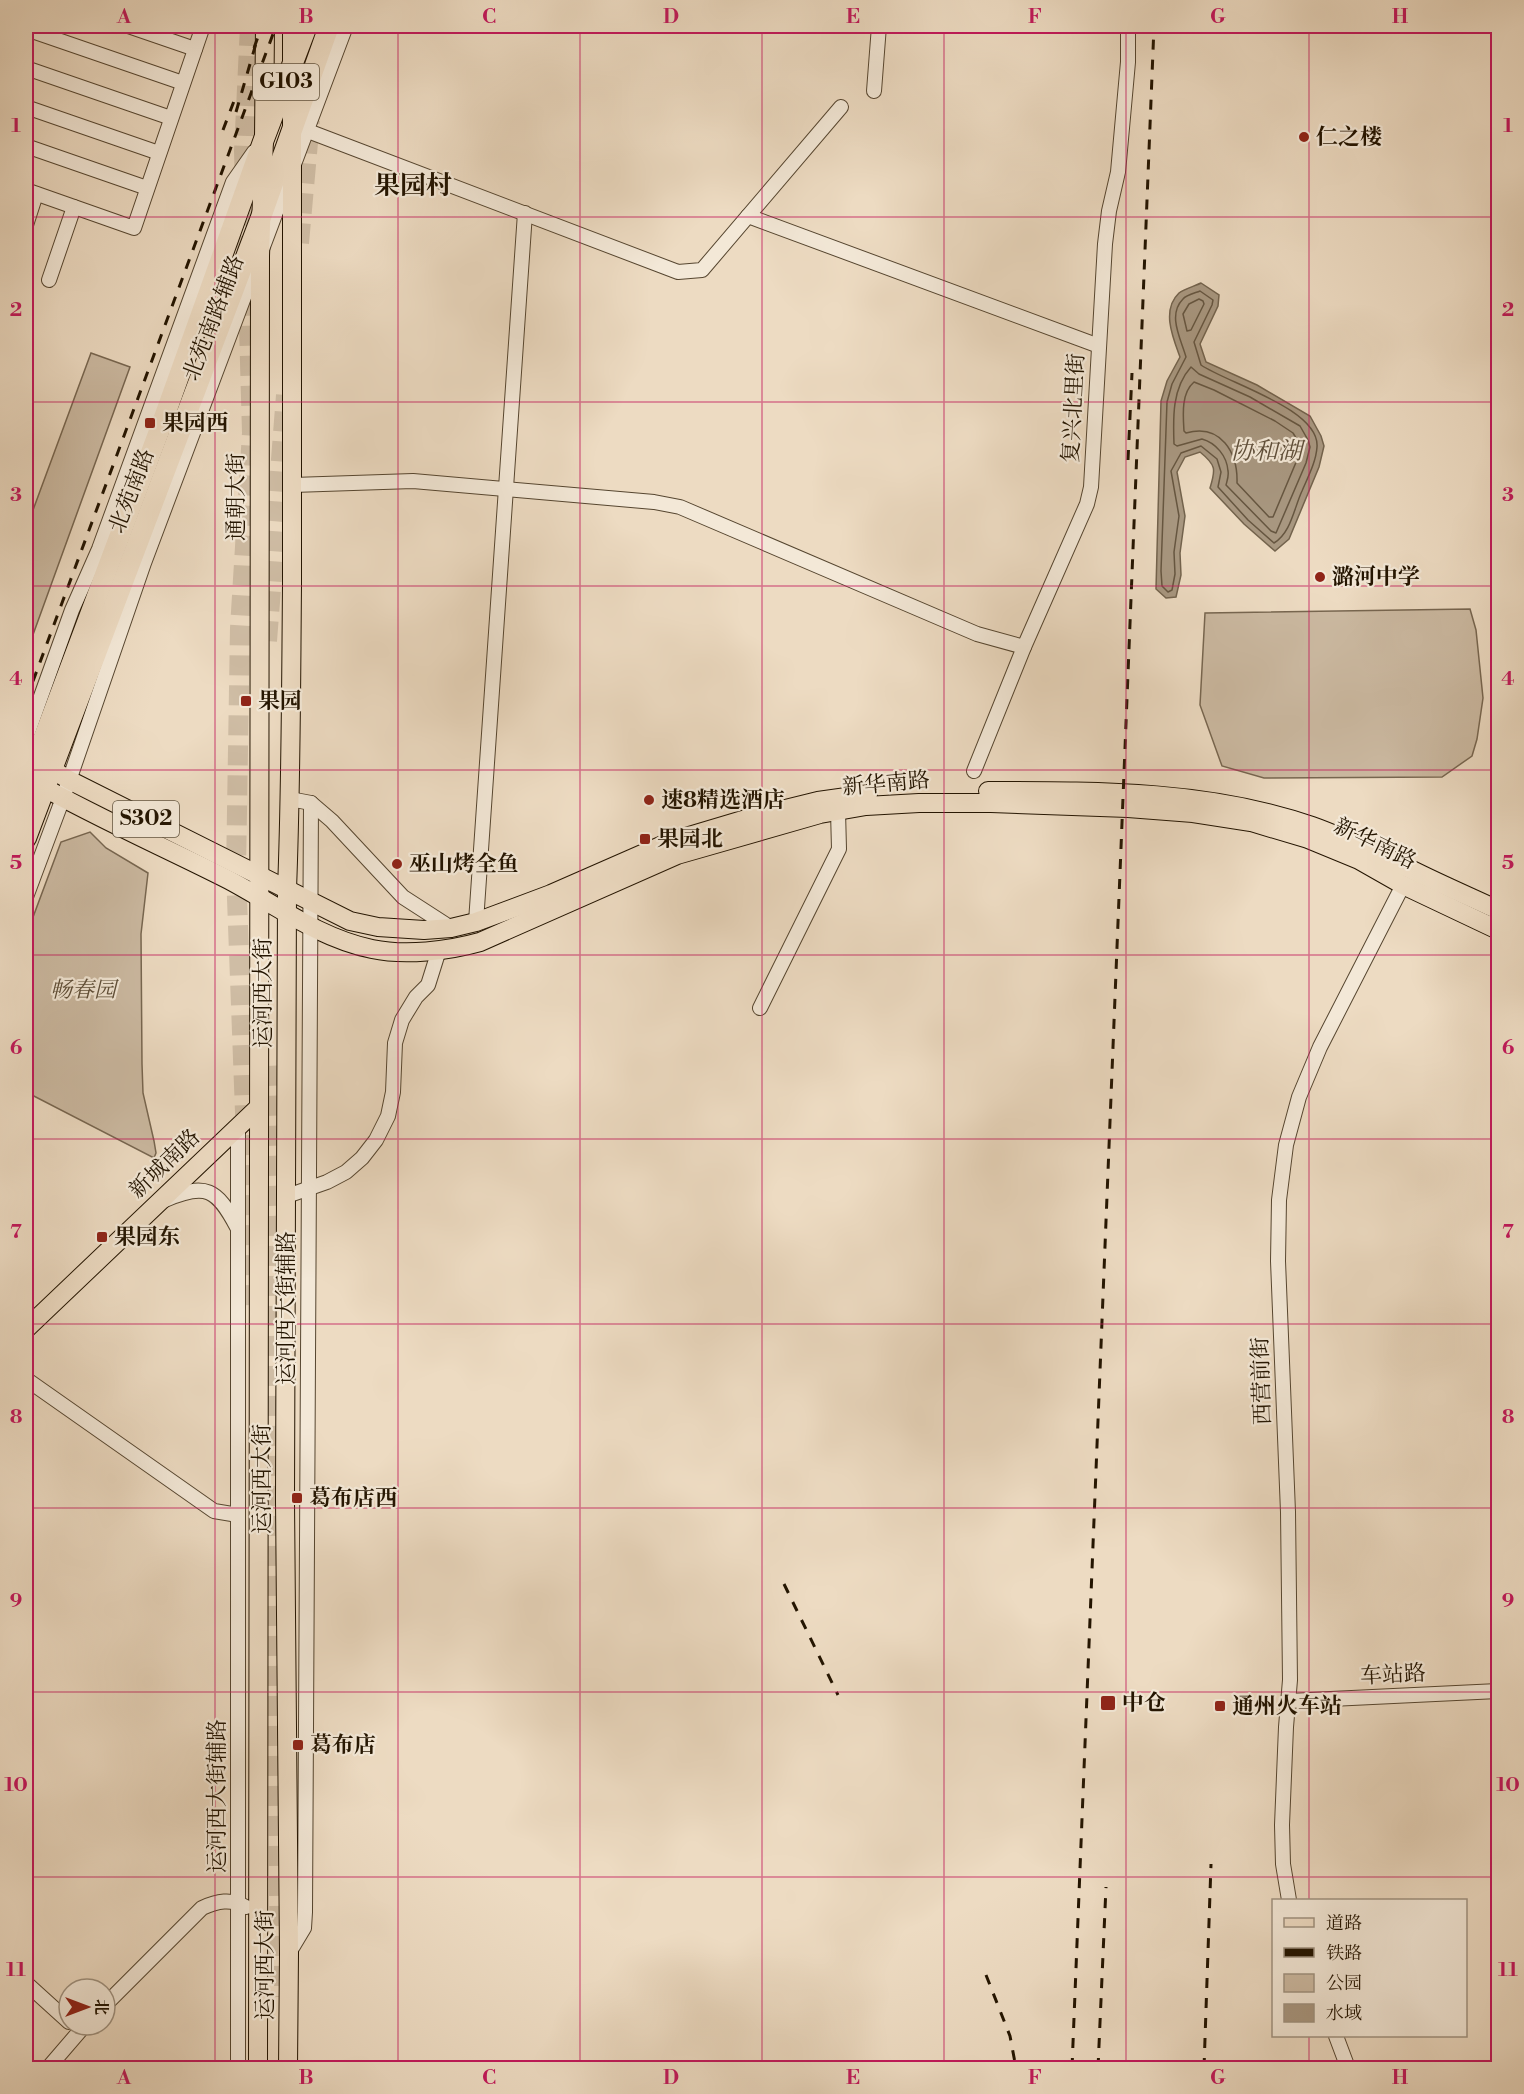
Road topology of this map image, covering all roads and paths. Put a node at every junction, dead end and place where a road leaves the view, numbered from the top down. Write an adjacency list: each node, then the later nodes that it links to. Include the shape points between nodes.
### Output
1 (128, 26): 11 (street)
2 (203, 26): 11 (street)
3 (265, 26): 20 (main road, 通朝大街)
4 (292, 26): 12 (main road)
5 (308, 26): 12 (highway, 北苑南路 / G103)
6 (329, 26): 19 (highway, 北苑南路 / G103)
7 (346, 26): 19 (street)
8 (879, 26): 15 (street)
9 (1128, 26): 33 (street, 复兴北里街, via 1118,172 1108,210)
10 (26, 29): 14 (street)
11 (195, 49): 14 (street)
12 (292, 67): 19 (main road); 20 (highway, 北苑南路 / G103)
13 (26, 68): 18 (street)
14 (183, 84): 18 (street)
15 (874, 91)
16 (26, 107): 22 (street)
17 (842, 107): 28 (street)
18 (171, 118): 22 (street)
19 (300, 128): 23 (main road); 27 (street); 29 (highway, 北苑南路 / G103)
20 (264, 139): 29 (main road, 通朝大街); 36 (highway, 北苑南路 / G103); 37 (street, 北苑南路辅路, via 233,182)
21 (26, 146): 24 (street)
22 (159, 153): 24 (street)
23 (294, 166): 31 (street, 北苑南路辅路); 34 (main road)
24 (147, 188): 26 (street, via 134,228)
25 (31, 192): 26 (street); 30 (street)
26 (74, 207): 32 (street)
27 (525, 213): 28 (street, via 678,272 702,270); 35 (street)
28 (748, 216): 33 (street)
29 (260, 220): 31 (main road, 通朝大街); 40 (highway, 北苑南路 / G103)
30 (26, 225)
31 (260, 256): 40 (street, 北苑南路辅路, via 144,563); 46 (main road, 通朝大街)
32 (49, 279)
33 (1099, 346): 38 (street, 复兴北里街, via 1088,504)
34 (292, 485): 35 (street, via 413,481); 42 (main road)
35 (507, 490): 38 (street, via 680,507 977,634); 54 (street)
36 (129, 510): 37 (highway); 40 (highway, 北苑南路 / G103)
37 (99, 549): 40 (street, 北苑南路辅路, via 72,610 26,738)
38 (1024, 647): 39 (street, 复兴北里街)
39 (974, 771)
40 (38, 774): 41 (main road, S302); 45 (highway, 北苑南路 / G103); 46 (main road, S302)
41 (63, 798): 49 (street); 50 (main road, S302)
42 (290, 799): 43 (street); 48 (main road)
43 (311, 803): 51 (street, 运河西大街辅路); 56 (street, via 403,897)
44 (838, 811): 47 (main road, 新华南路, via 919,803 991,803 1193,813 1251,822 1308,839 1359,860); 58 (main road, 新华南路, via 677,855 480,942); 59 (street, via 838,849)
45 (26, 838)
46 (259, 874): 48 (main road, S302); 50 (main road, 通朝大街)
47 (1403, 885): 57 (main road, 新华南路); 71 (street, 西营前街, via 1320,1047 1299,1097 1285,1156 1279,1200 1278,1261 1288,1512)
48 (287, 890): 51 (main road, 新华南路); 53 (main road, 运河西大街)
49 (26, 897)
50 (258, 897): 53 (main road, S302); 60 (main road, 运河西大街)
51 (310, 902): 55 (street, 运河西大街辅路); 56 (main road, 新华南路, via 350,921 378,927)
52 (1498, 910): 54 (main road, 新华南路, via 1312,825 1253,810 1129,793 919,791 818,801 672,840 551,894)
53 (287, 912): 55 (main road, 新华南路); 63 (main road, 运河西大街)
54 (476, 922): 56 (main road, 新华南路)
55 (310, 927): 58 (main road, 新华南路, via 373,950); 62 (street, 运河西大街辅路)
56 (451, 928)
57 (1498, 930)
58 (439, 950): 62 (street, via 428,985 402,1020 395,1043 388,1116 376,1140 346,1172)
59 (760, 1008)
60 (259, 1107): 61 (main road, 新城南路); 75 (main road, 运河西大街)
61 (238, 1127): 64 (main road, 新城南路); 65 (street, 运河西大街辅路)
62 (308, 1188): 63 (street); 69 (street, 运河西大街辅路)
63 (287, 1196): 72 (main road, 运河西大街)
64 (158, 1204): 65 (street, via 183,1192 213,1193 226,1206); 66 (main road, 新城南路)
65 (238, 1230): 68 (street, 运河西大街辅路)
66 (26, 1329)
67 (26, 1379): 68 (street, via 214,1511)
68 (238, 1515): 74 (street, 运河西大街辅路)
69 (306, 1651): 72 (street); 76 (street, 运河西大街辅路, via 305,1912 304,1928)
70 (1498, 1691): 71 (street, 车站路)
71 (1289, 1701): 73 (street, 西营前街, via 1282,1825)
72 (287, 1731): 76 (main road, 运河西大街)
73 (1289, 1899)
74 (238, 1903): 75 (street); 78 (street, via 215,1902 202,1908); 83 (street, 运河西大街辅路)
75 (259, 1916): 84 (main road, 运河西大街)
76 (289, 1953): 85 (main road, 运河西大街)
77 (26, 1983): 79 (street)
78 (117, 1993)
79 (57, 2010)
80 (69, 2037): 82 (street)
81 (1336, 2037): 86 (street)
82 (48, 2068)
83 (238, 2068)
84 (258, 2068)
85 (288, 2068)
86 (1348, 2068)

